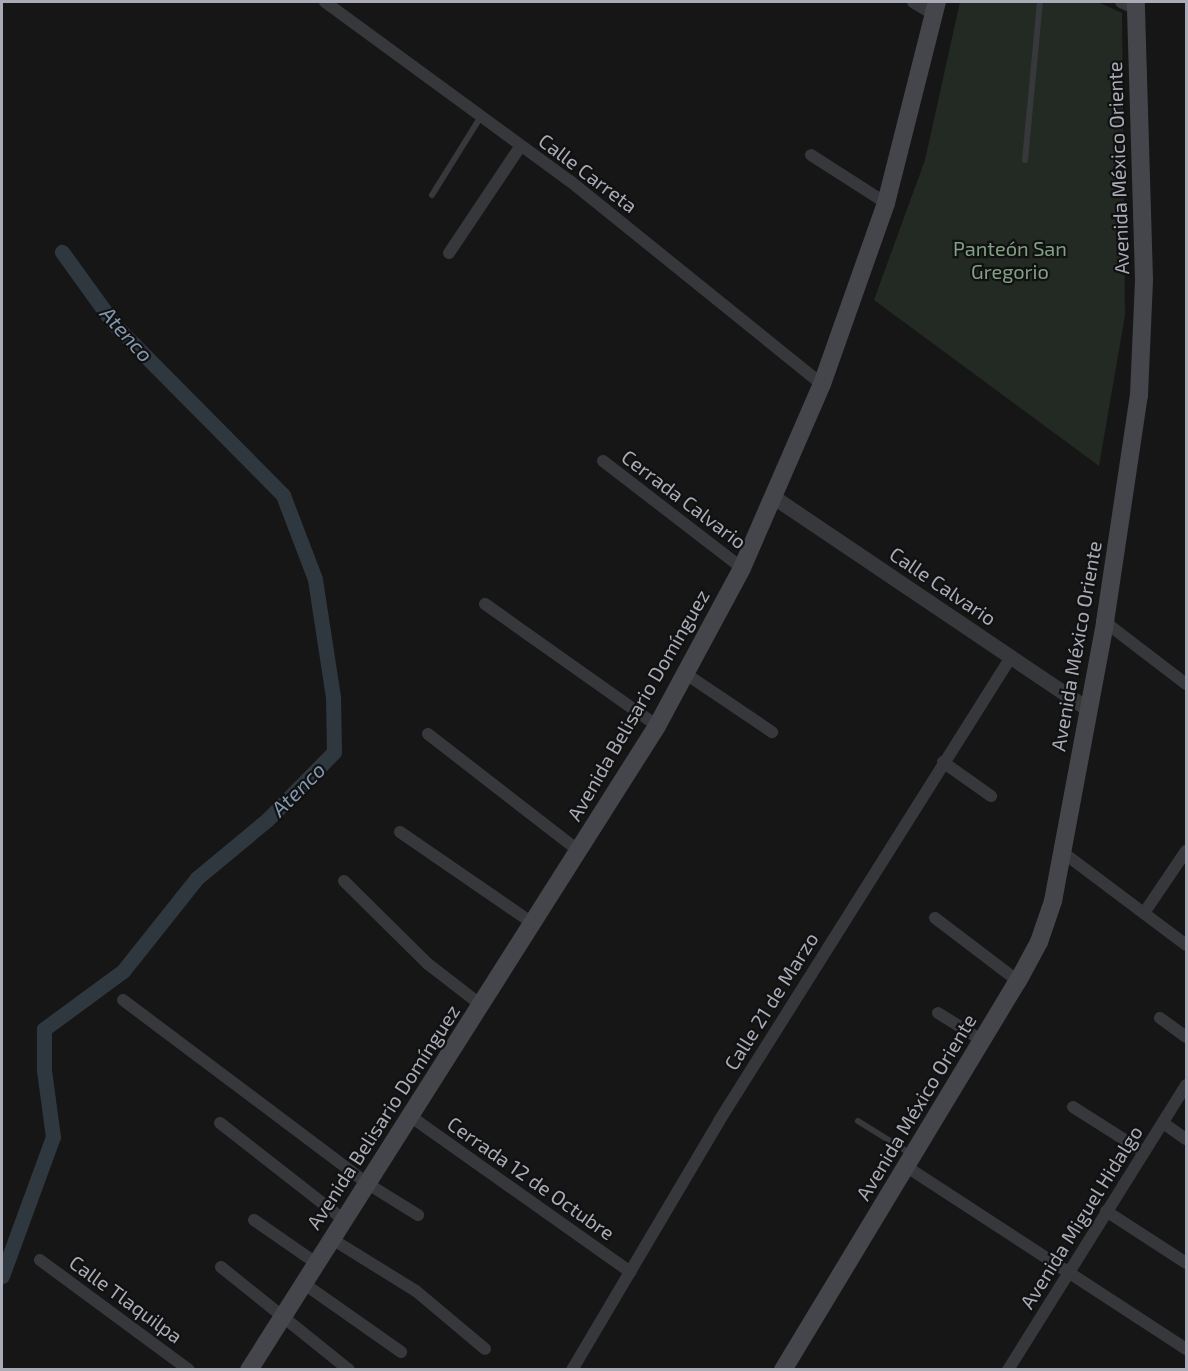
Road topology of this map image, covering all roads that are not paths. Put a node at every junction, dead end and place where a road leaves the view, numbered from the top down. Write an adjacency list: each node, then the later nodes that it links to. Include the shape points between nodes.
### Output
1 (325, 2): 6 (street, Calle Carreta)
2 (913, 2): 5 (street)
3 (1040, 2): 9 (lane)
4 (1131, 4): 18 (main road, Avenida México Oriente, via 1144,335 1132,454)
5 (936, 8): 11 (main road, Avenida Belisario Domínguez)
6 (480, 118): 7 (street, Calle Carreta); 10 (lane)
7 (520, 147): 12 (street); 13 (street, Calle Carreta, via 570,181)
8 (811, 154): 11 (street)
9 (1025, 160)
10 (432, 195)
11 (886, 203): 13 (main road, Avenida Belisario Domínguez)
12 (449, 253)
13 (822, 384): 15 (main road, Avenida Belisario Domínguez)
14 (603, 461): 16 (street, Cerrada Calvario)
15 (775, 498): 16 (main road, Avenida Belisario Domínguez); 19 (street, Calle Calvario)
16 (742, 568): 20 (main road, Avenida Belisario Domínguez)
17 (485, 604): 23 (street)
18 (1105, 622): 21 (street); 22 (main road, Avenida México Oriente)
19 (1011, 657): 22 (street, Calle Calvario); 26 (street, Calle 21 de Marzo)
20 (686, 674): 23 (main road, Avenida Belisario Domínguez); 24 (street)
21 (1186, 684)
22 (1088, 709): 30 (main road, Avenida México Oriente)
23 (657, 726): 29 (main road, Avenida Belisario Domínguez)
24 (772, 732)
25 (428, 734): 29 (street)
26 (943, 762): 27 (street); 63 (street, Calle 21 de Marzo)
27 (991, 796)
28 (400, 832): 35 (street)
29 (579, 851): 35 (main road, Avenida Belisario Domínguez)
30 (1061, 851): 33 (street); 37 (main road, Avenida México Oriente, via 1047,923)
31 (1186, 851): 33 (street)
32 (344, 881): 39 (street, via 428,964)
33 (1144, 913): 36 (street)
34 (935, 918): 37 (street)
35 (534, 924): 39 (main road, Avenida Belisario Domínguez)
36 (1186, 945)
37 (1018, 981): 43 (main road, Avenida México Oriente)
38 (123, 1000): 53 (street)
39 (482, 1005): 46 (main road, Avenida Belisario Domínguez)
40 (938, 1013): 43 (street)
41 (1160, 1018): 42 (street)
42 (1186, 1037)
43 (983, 1041): 52 (main road, Avenida México Oriente)
44 (1186, 1085): 49 (street, Avenida Miguel Hidalgo)
45 (1073, 1107): 51 (street)
46 (410, 1116): 53 (main road, Avenida Belisario Domínguez); 63 (street, Cerrada 12 de Octubre)
47 (858, 1121): 52 (lane)
48 (220, 1123): 57 (street)
49 (1163, 1123): 50 (street); 51 (street, Avenida Miguel Hidalgo)
50 (1186, 1139)
51 (1144, 1152): 54 (street, Avenida Miguel Hidalgo)
52 (910, 1162): 64 (street); 74 (main road, Avenida México Oriente)
53 (368, 1184): 55 (street); 57 (main road, Avenida Belisario Domínguez)
54 (1106, 1211): 61 (street); 64 (street, Avenida Miguel Hidalgo)
55 (418, 1215)
56 (254, 1220): 60 (street)
57 (345, 1220): 58 (main road, Avenida Belisario Domínguez)
58 (332, 1239): 60 (main road, Avenida Belisario Domínguez); 67 (street, via 416,1292)
59 (40, 1260): 70 (street, Calle Tlaquilpa)
60 (316, 1263): 65 (main road, Avenida Belisario Domínguez)
61 (1186, 1263)
62 (221, 1267): 66 (street)
63 (630, 1272): 73 (street, Calle 21 de Marzo)
64 (1070, 1273): 68 (street); 75 (street, Avenida Miguel Hidalgo)
65 (303, 1283): 66 (main road, Avenida Belisario Domínguez); 69 (street)
66 (282, 1316): 71 (main road, Avenida Belisario Domínguez); 72 (street)
67 (485, 1349)
68 (1186, 1349)
69 (401, 1352)
70 (189, 1370)
71 (249, 1370)
72 (349, 1370)
73 (572, 1370)
74 (783, 1370)
75 (1008, 1370)

